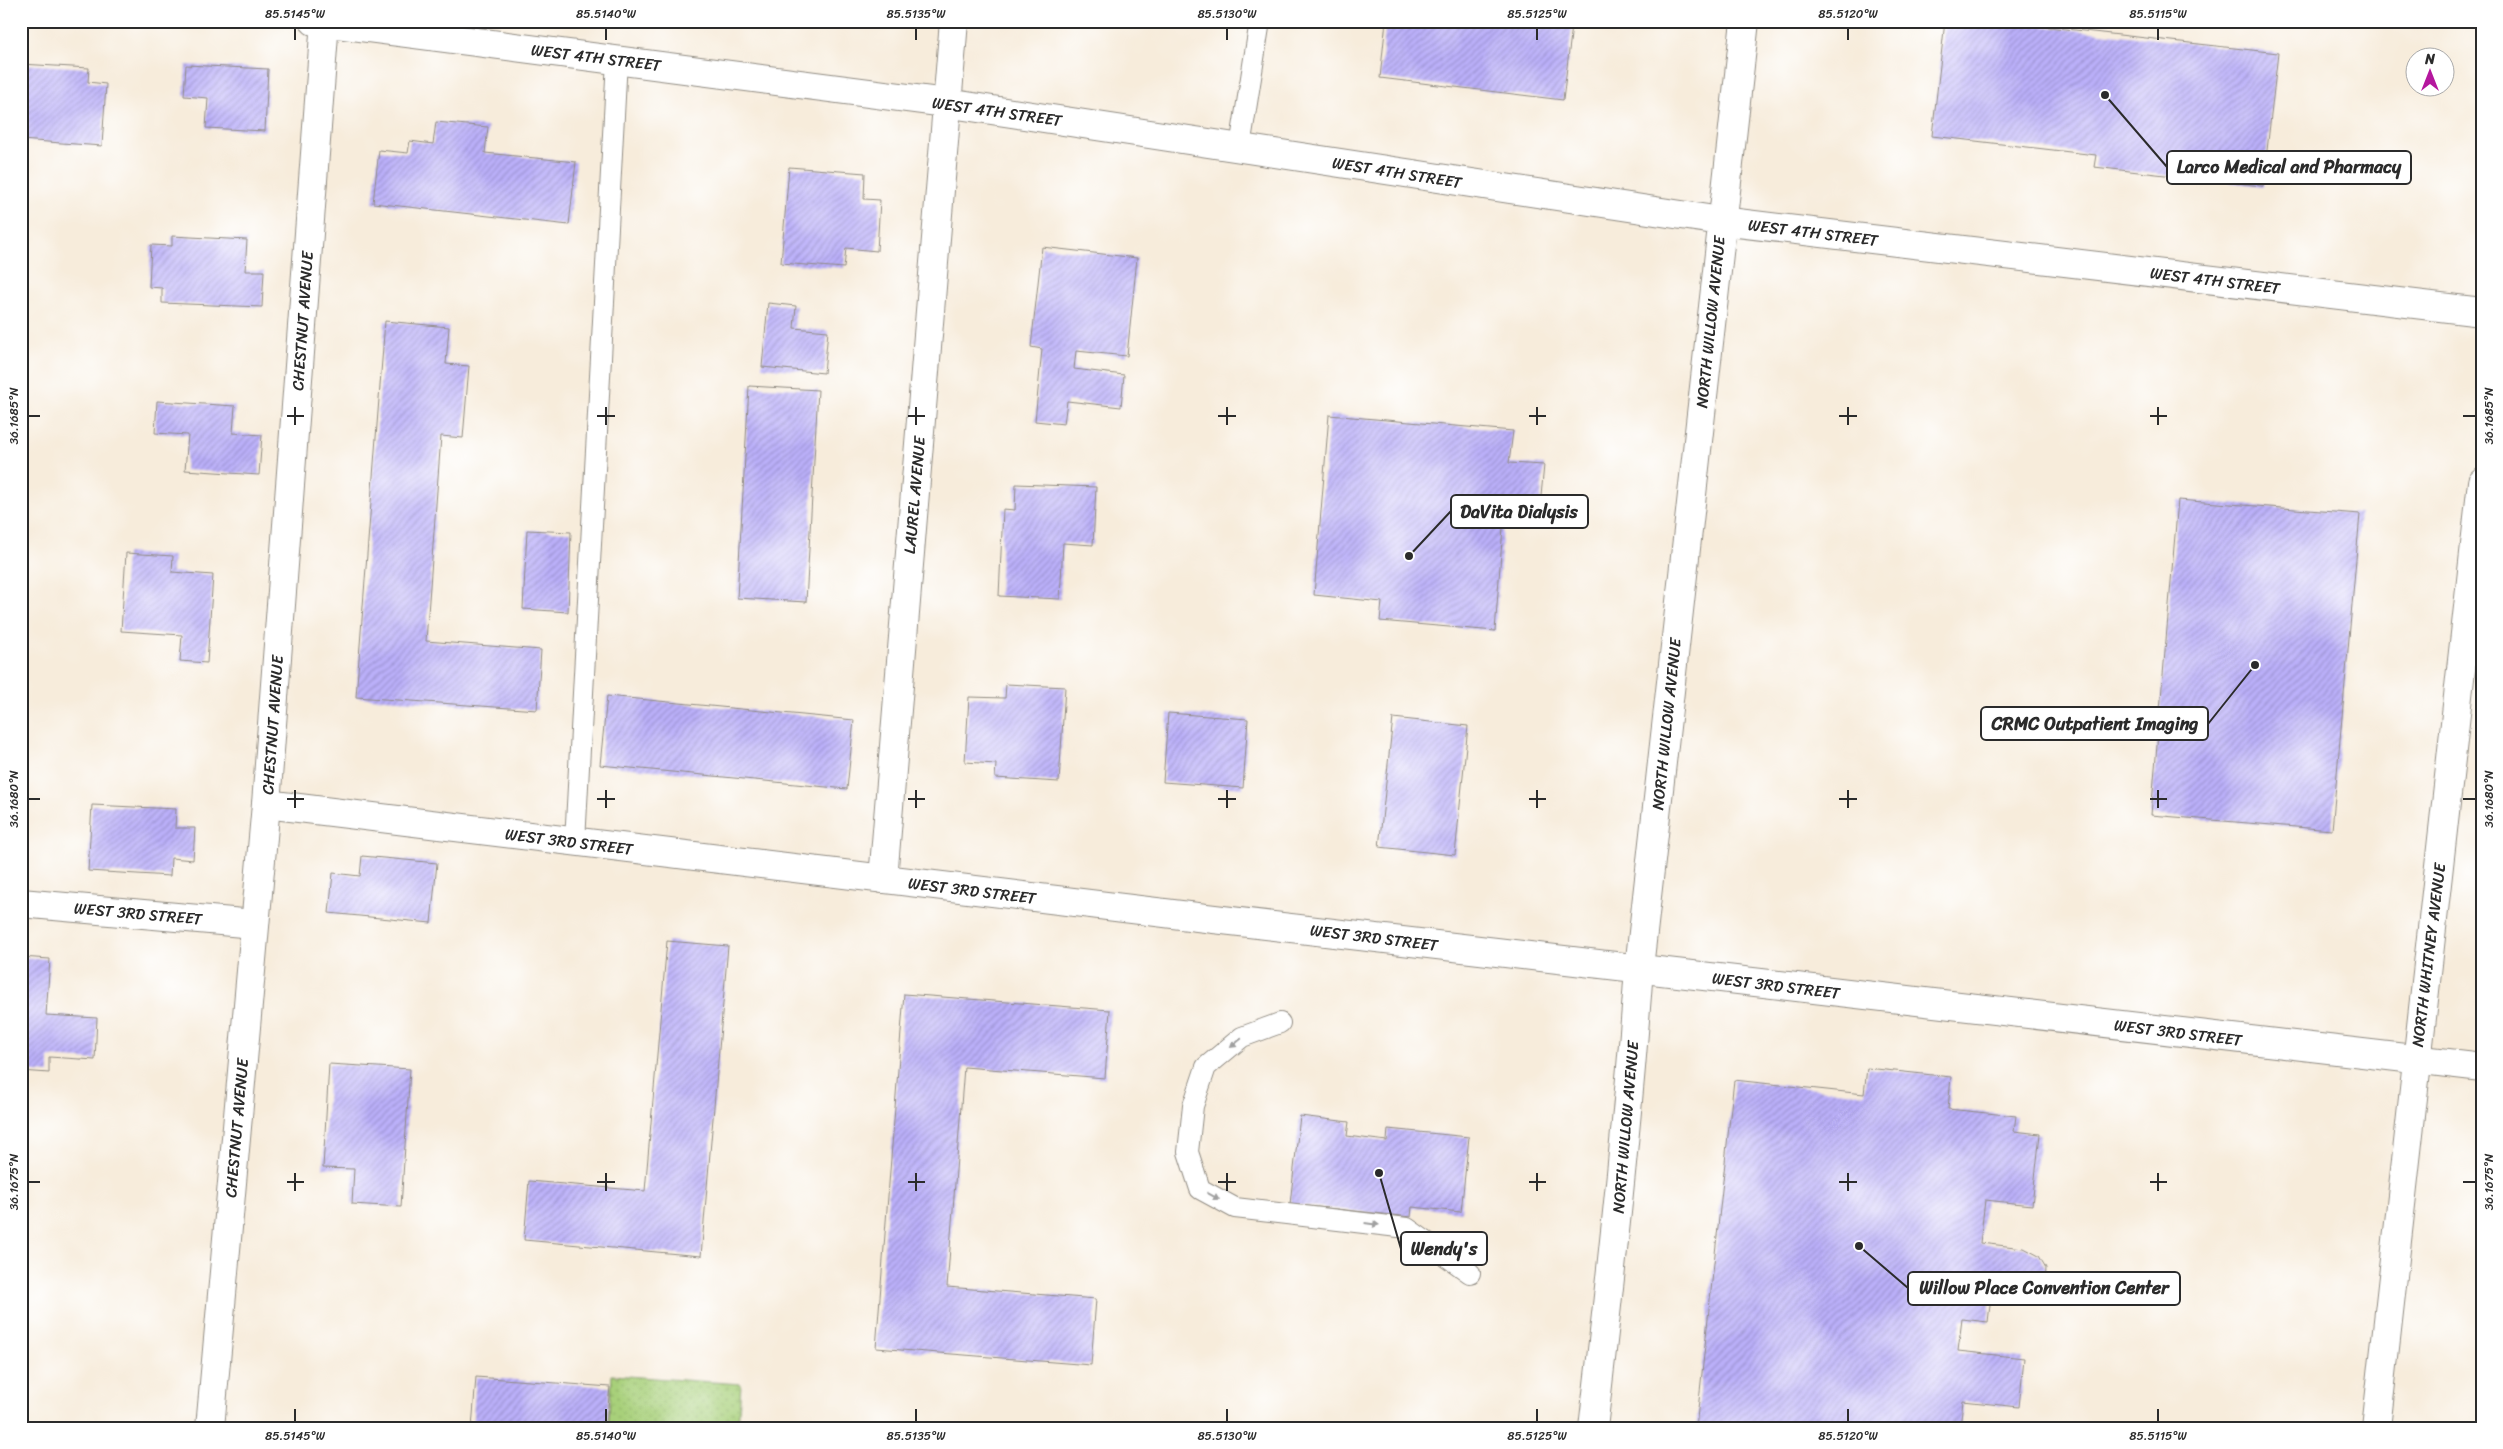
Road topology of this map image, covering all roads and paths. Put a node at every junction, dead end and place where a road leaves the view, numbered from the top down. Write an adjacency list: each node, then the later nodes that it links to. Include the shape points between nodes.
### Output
1 (954, 21): 6 (street, LAUREL AVENUE)
2 (1260, 21): 7 (lane)
3 (322, 22): 5 (street, WEST 4TH STREET); 11 (street, CHESTNUT AVENUE)
4 (1740, 22): 8 (street, NORTH WILLOW AVENUE)
5 (617, 60): 6 (street, WEST 4TH STREET); 12 (lane)
6 (946, 103): 7 (street, WEST 4TH STREET); 13 (street, LAUREL AVENUE)
7 (1240, 147): 8 (street, WEST 4TH STREET)
8 (1721, 221): 9 (street, WEST 4TH STREET); 16 (street, NORTH WILLOW AVENUE)
9 (2482, 312)
10 (2482, 482): 18 (street, NORTH WHITNEY AVENUE)
11 (266, 804): 12 (street, WEST 3RD STREET); 15 (street, CHESTNUT AVENUE)
12 (575, 842): 13 (street, WEST 3RD STREET)
13 (883, 879): 16 (street, WEST 3RD STREET)
14 (21, 903): 15 (street, WEST 3RD STREET)
15 (254, 924): 21 (street, CHESTNUT AVENUE)
16 (1639, 968): 18 (street, WEST 3RD STREET); 22 (street, NORTH WILLOW AVENUE, via 1613,1252)
17 (1280, 1023): 20 (lane, one-way to 20, via 1242,1037 1206,1067 1193,1106 1188,1152 1200,1189 1235,1208 1407,1228)
18 (2416, 1060): 19 (street, WEST 3RD STREET); 23 (street, NORTH WHITNEY AVENUE)
19 (2482, 1067)
20 (1470, 1273)
21 (210, 1428)
22 (1592, 1428)
23 (2376, 1428)

